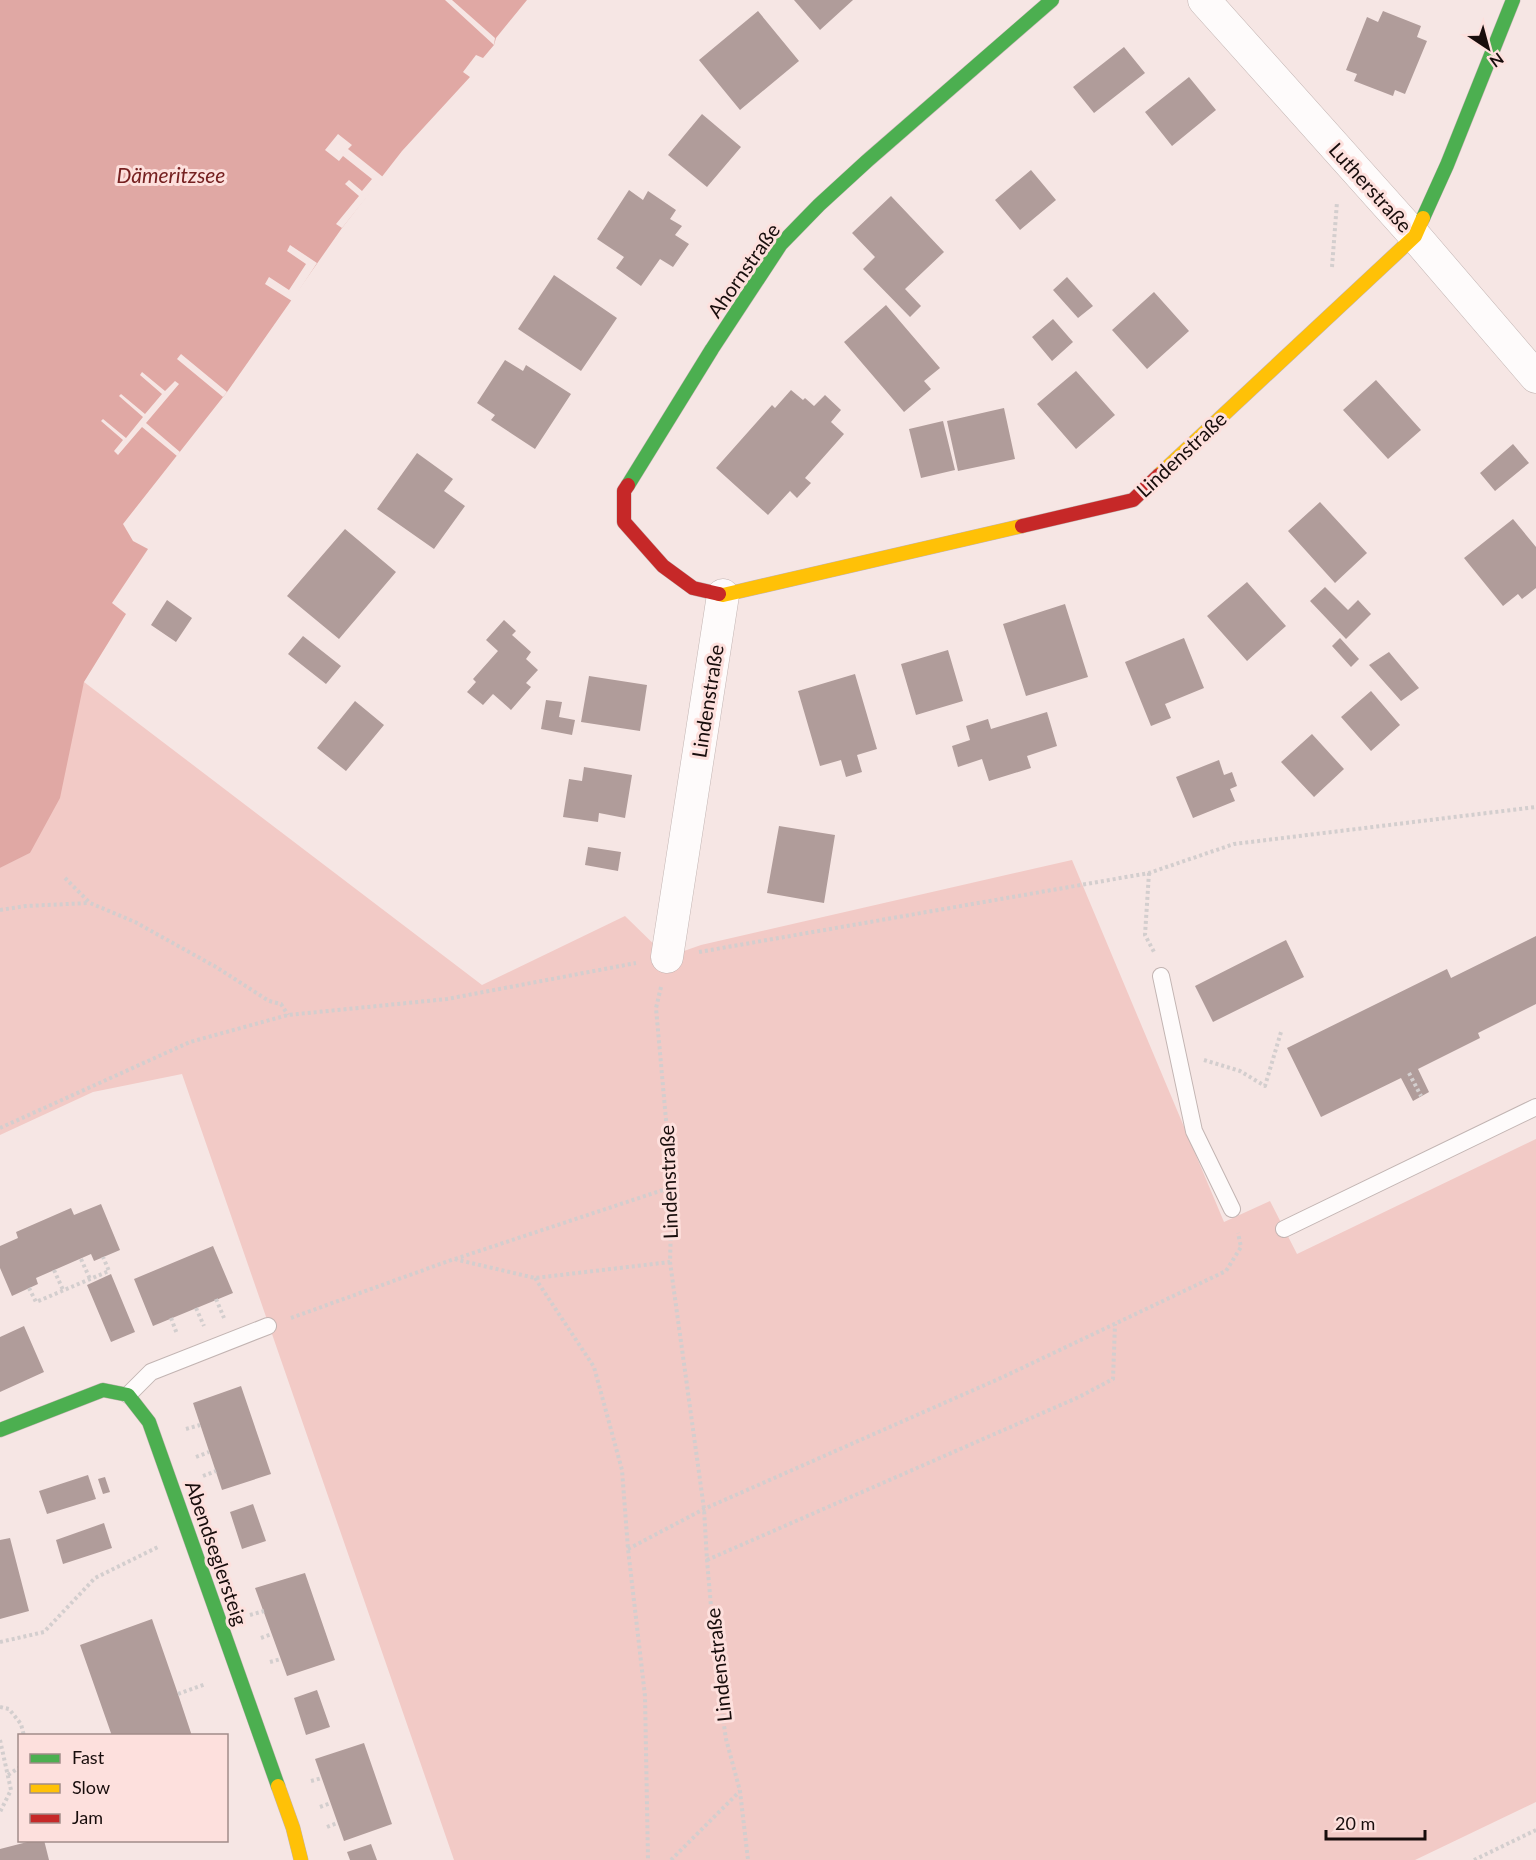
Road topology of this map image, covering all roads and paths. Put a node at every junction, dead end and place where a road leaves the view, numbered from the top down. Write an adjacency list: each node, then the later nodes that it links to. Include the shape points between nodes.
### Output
1 (1052, 0): 8 (street, Ahornstraße, via 867,161 781,244 624,491 624,522 663,566 693,588)
2 (1204, 0): 5 (street, Lutherstraße)
3 (1513, 0): 5 (street, Lindenstraße)
4 (1337, 202): 6 (path)
5 (1415, 236): 7 (street, Lutherstraße); 8 (street, Lindenstraße, via 1133,500)
6 (1331, 276)
7 (1536, 377)
8 (723, 595): 14 (street, Lindenstraße)
9 (1536, 807): 10 (path, via 1234,844)
10 (1149, 873): 14 (path); 15 (path, via 1145,934)
11 (65, 878): 12 (path)
12 (90, 903): 13 (path); 16 (path, via 146,927 269,1001 281,1004)
13 (0, 910)
14 (667, 957): 16 (path, via 447,999); 23 (path, Lindenstraße, via 656,1008)
15 (1161, 976): 18 (lane)
16 (288, 1015): 22 (path, via 190,1042)
17 (1281, 1032): 18 (path, via 1265,1086 1240,1071)
18 (1177, 1051): 24 (lane, via 1194,1131)
19 (1409, 1073): 20 (path)
20 (1421, 1096)
21 (1536, 1107): 25 (lane)
22 (0, 1128)
23 (672, 1187): 28 (path); 29 (path, Lindenstraße)
24 (1232, 1209): 35 (path, via 1241,1247 1226,1271)
25 (1284, 1229)
26 (103, 1257): 32 (path, via 109,1271)
27 (81, 1258): 32 (path)
28 (454, 1259): 31 (path); 36 (path)
29 (670, 1262): 31 (path); 39 (path, Lindenstraße)
30 (54, 1270): 34 (path)
31 (535, 1278): 41 (path, via 594,1367 622,1470)
32 (90, 1279): 34 (path)
33 (29, 1288): 34 (path, via 36,1302)
34 (63, 1290)
35 (1115, 1324): 39 (path); 42 (path, via 1113,1379)
36 (268, 1326): 37 (lane, via 151,1371)
37 (128, 1395): 38 (street, via 103,1390); 54 (street, Abendseglersteig, via 149,1422 167,1470)
38 (0, 1430)
39 (704, 1509): 41 (path); 42 (path, Lindenstraße)
40 (158, 1547): 43 (path, via 95,1578 44,1632)
41 (627, 1549): 55 (path, via 645,1696)
42 (707, 1560): 51 (path, Lindenstraße, via 717,1676)
43 (0, 1642)
44 (206, 1684): 45 (path)
45 (178, 1694)
46 (0, 1707): 47 (path, via 9,1709)
47 (24, 1734)
48 (0, 1740): 50 (path)
49 (18, 1768): 50 (path)
50 (8, 1775): 52 (path, via 11,1790)
51 (740, 1791): 56 (path); 57 (path, Lindenstraße)
52 (0, 1812)
53 (1536, 1830): 58 (path)
54 (301, 1860)
55 (648, 1860)
56 (671, 1860)
57 (748, 1860)
58 (1474, 1860)

